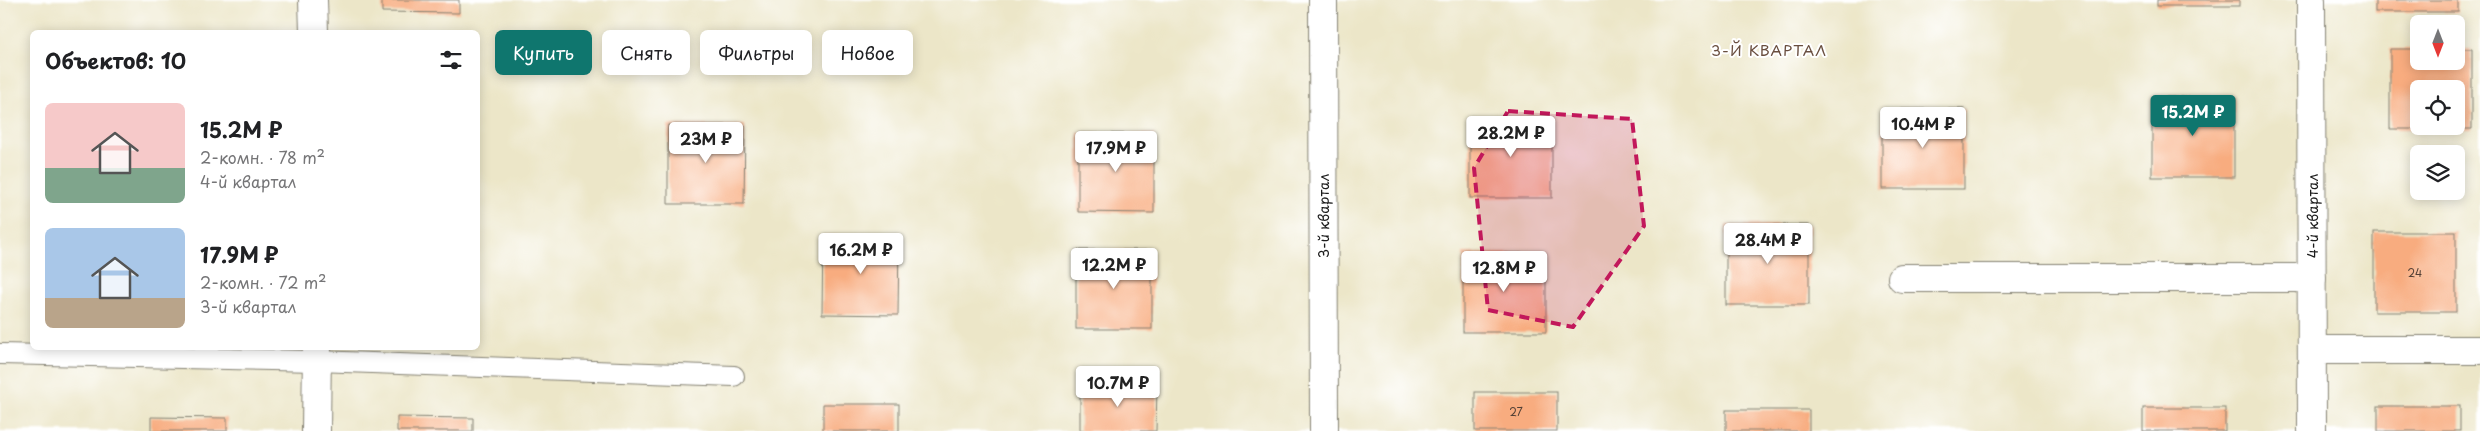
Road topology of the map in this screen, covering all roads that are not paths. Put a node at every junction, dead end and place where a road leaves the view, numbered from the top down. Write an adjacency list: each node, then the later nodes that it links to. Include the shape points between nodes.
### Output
1 (313, 0): 4 (street)
2 (1323, 0): 13 (street, 3-й квартал)
3 (2311, 0): 6 (street, 4-й квартал)
4 (314, 30)
5 (1902, 278): 6 (street)
6 (2312, 278): 7 (street, 4-й квартал)
7 (2312, 350): 8 (street); 14 (street, 4-й квартал)
8 (2480, 350)
9 (0, 354): 10 (lane)
10 (317, 354): 11 (lane); 12 (street)
11 (734, 376)
12 (316, 431)
13 (1324, 431)
14 (2312, 431)

